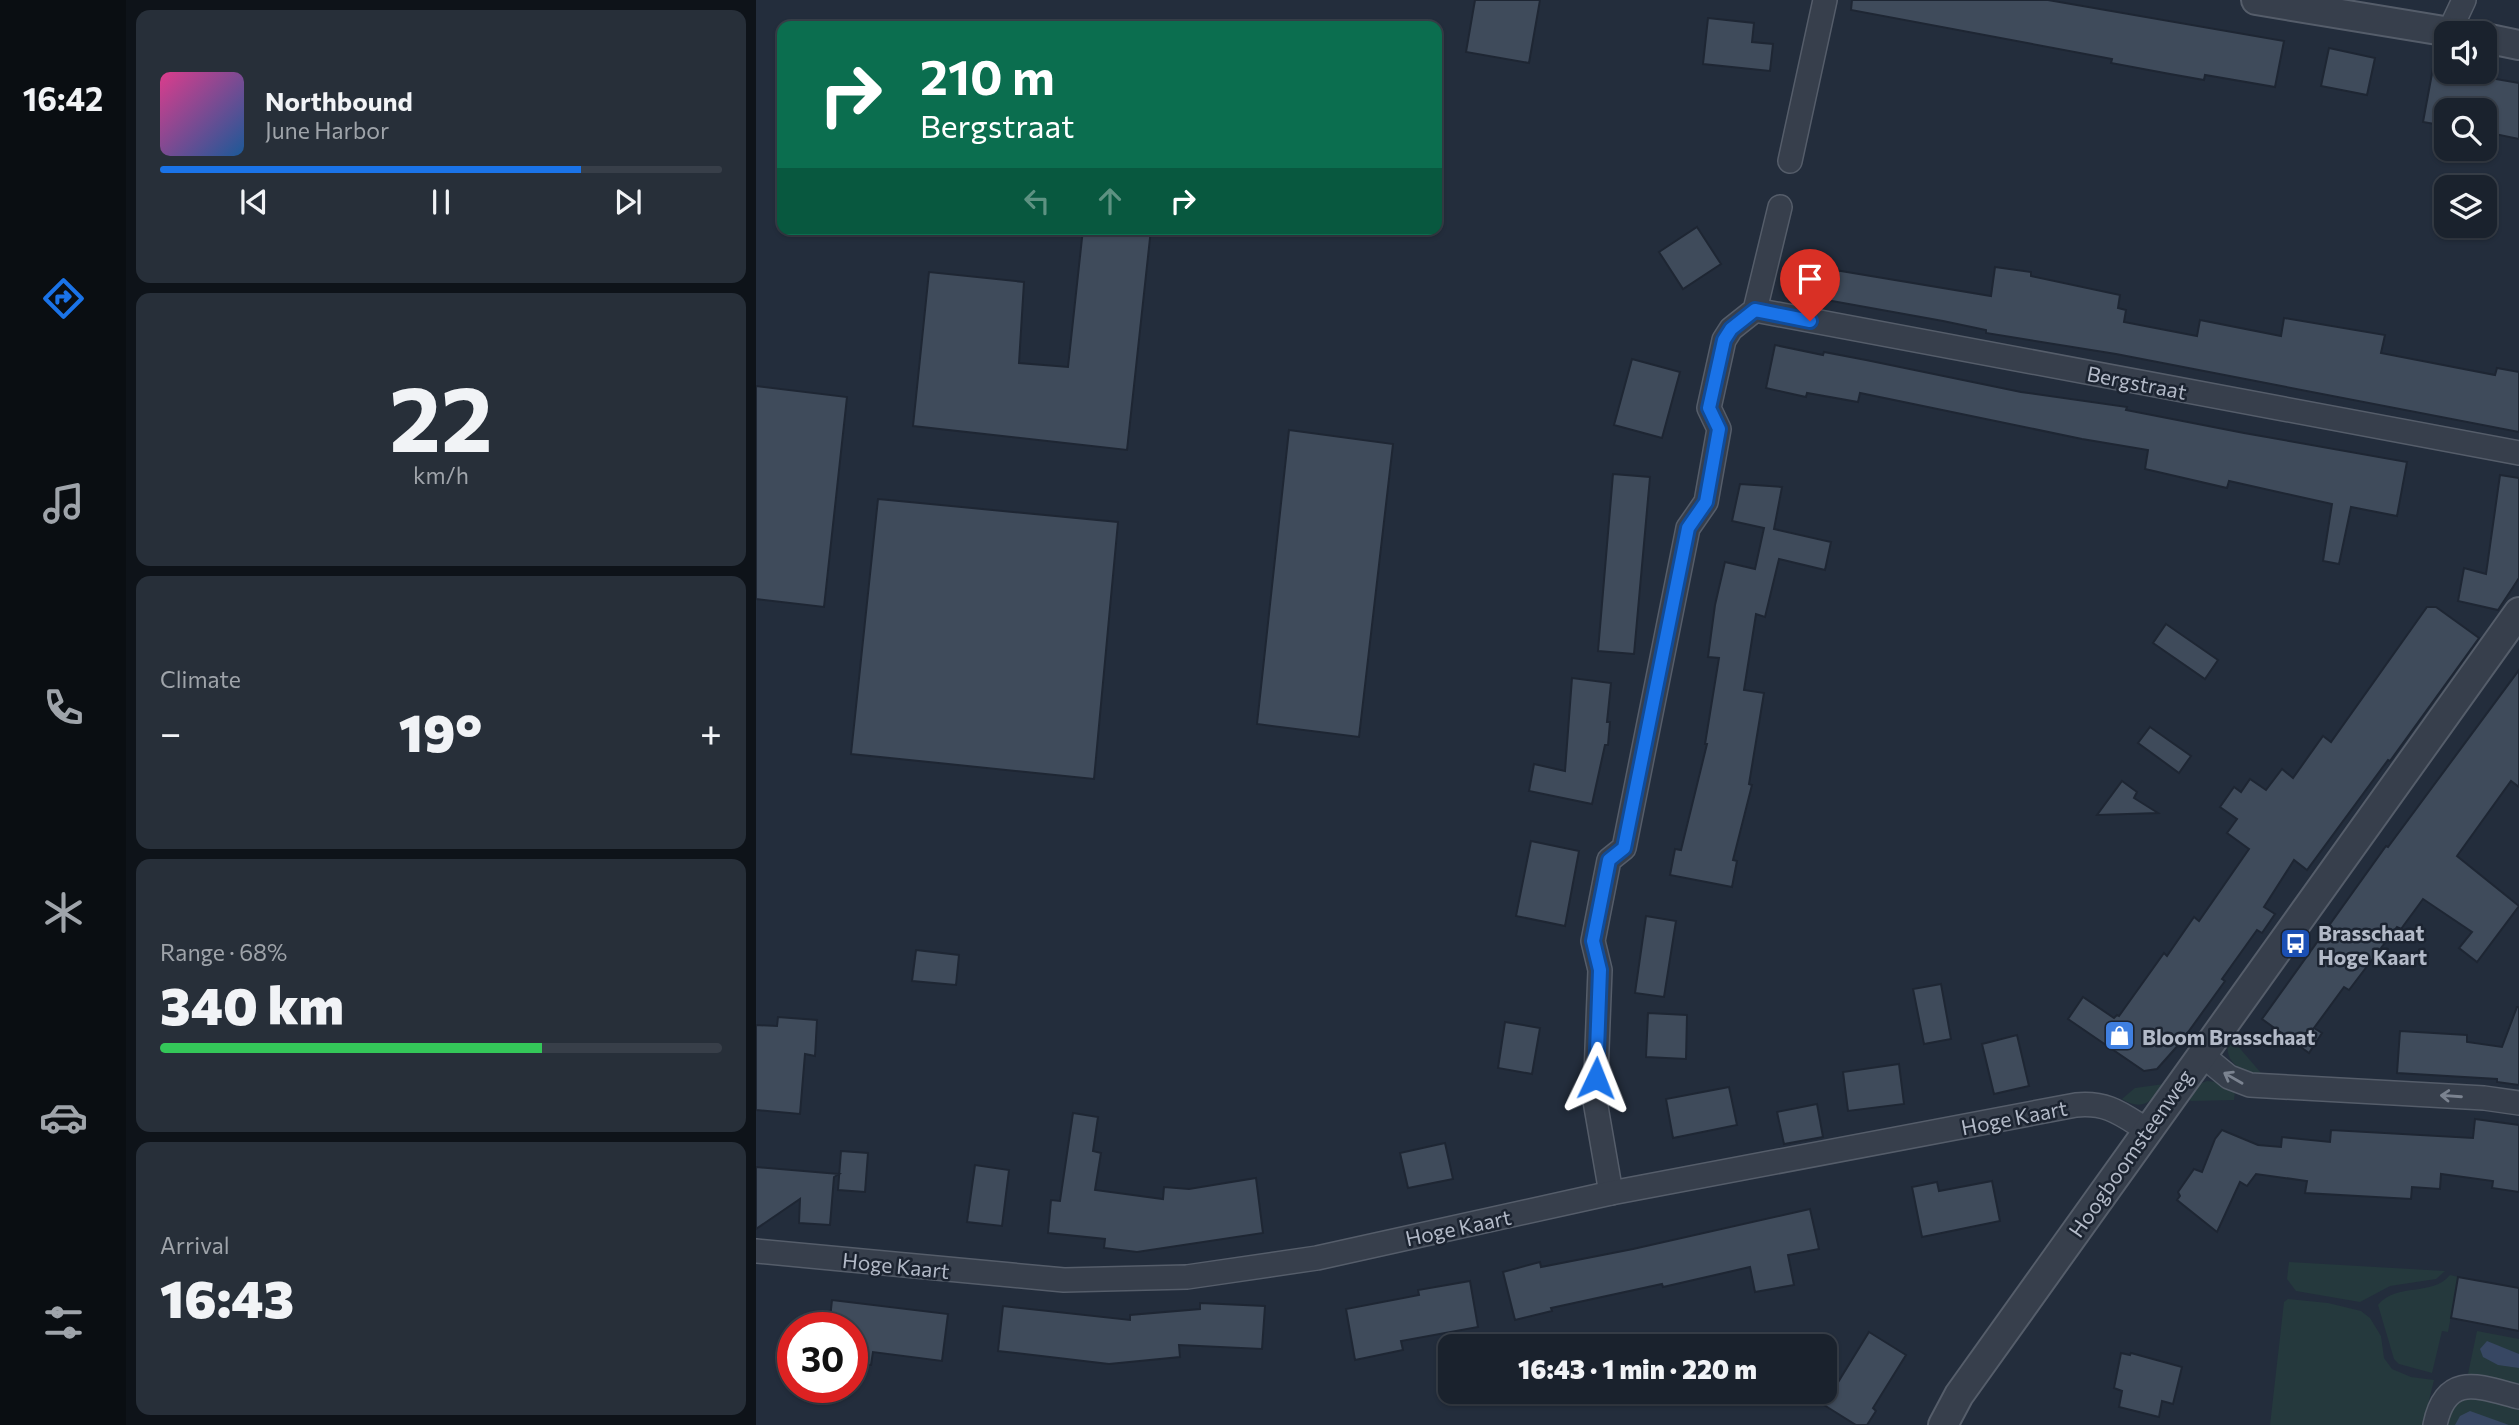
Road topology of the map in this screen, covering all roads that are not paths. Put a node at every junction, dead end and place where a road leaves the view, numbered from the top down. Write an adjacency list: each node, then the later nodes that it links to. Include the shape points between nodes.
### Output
1 (1825, 0): 8 (street)
2 (2256, 0): 5 (street)
3 (2464, 0): 4 (street)
4 (2457, 21)
5 (2434, 30)
6 (2497, 40): 7 (street)
7 (2519, 45)
8 (1790, 161)
9 (1780, 208): 10 (street)
10 (1755, 310): 11 (street, Bergstraat); 16 (street, via 1724,340 1709,408 1719,429 1706,502 1688,528 1624,848 1609,860 1593,941 1600,970 1595,1101)
11 (2519, 453)
12 (2519, 612): 13 (street, Hoogboomsteenweg)
13 (2201, 1054): 14 (street, one-way to 13, via 2484,1098 2250,1085 2229,1077); 15 (street, Hoogboomsteenweg)
14 (2519, 1104)
15 (2147, 1130): 16 (street, Hoge Kaart, via 2109,1106 2086,1104); 19 (street, Hoogboomsteenweg, via 1959,1395)
16 (1611, 1193): 17 (street, Hoge Kaart, via 1317,1258 1187,1277 1064,1280)
17 (756, 1251)
18 (2519, 1397): 20 (street, via 2475,1385 2461,1387 2449,1393)
19 (1943, 1425)
20 (2435, 1425)

